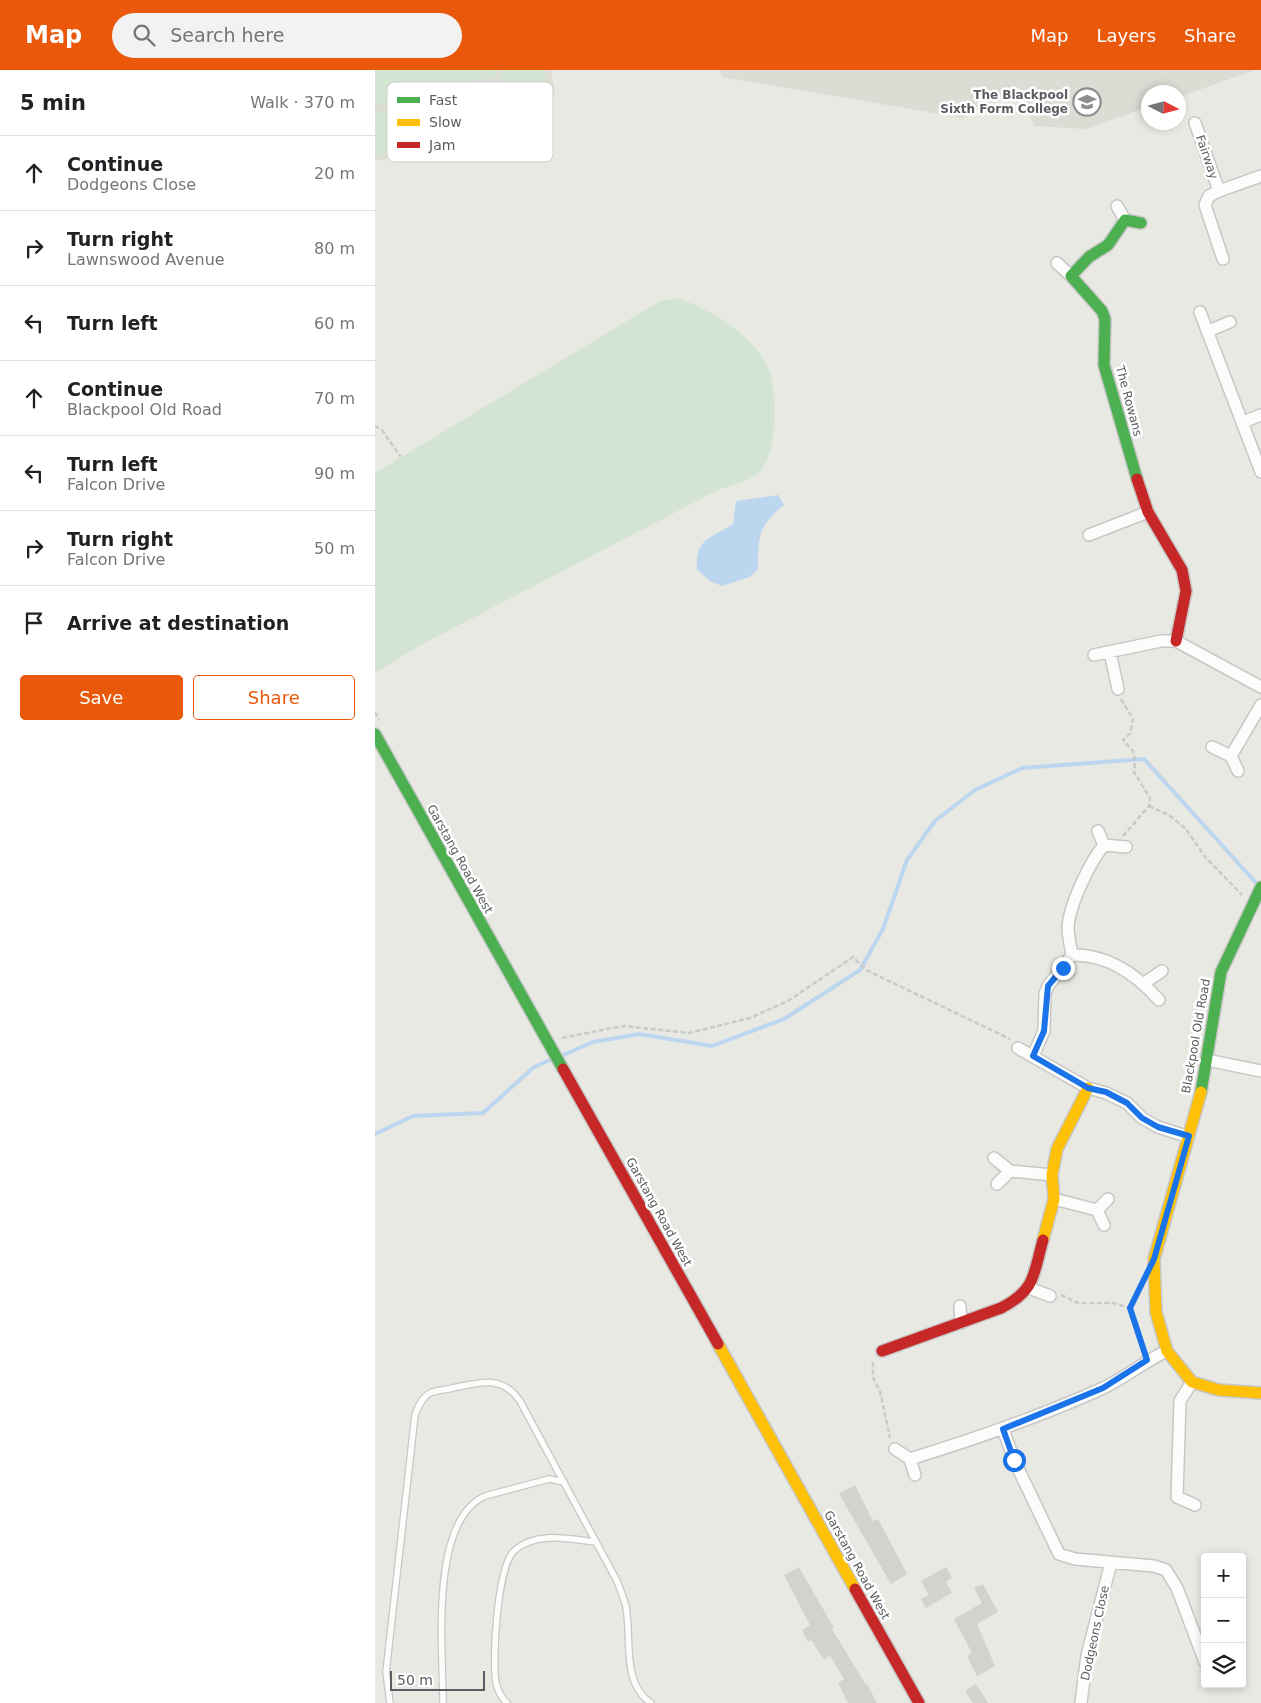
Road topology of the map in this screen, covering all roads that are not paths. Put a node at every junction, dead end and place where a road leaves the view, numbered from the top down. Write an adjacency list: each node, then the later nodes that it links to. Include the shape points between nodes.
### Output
1 (1195, 123): 3 (street, Fairway)
2 (1261, 176): 3 (street, Fairway)
3 (1219, 191): 7 (street, Fairway, via 1209,196 1205,205)
4 (1117, 206): 5 (street)
5 (1125, 220): 6 (street); 9 (street, via 1108,245 1089,257)
6 (1141, 223)
7 (1223, 259)
8 (1057, 263): 9 (street, The Rowans)
9 (1071, 276): 16 (street, The Rowans, via 1102,311 1105,319 1105,365)
10 (1200, 312): 12 (street)
11 (1230, 322): 12 (street)
12 (1208, 331): 14 (street)
13 (1261, 415): 14 (street)
14 (1243, 422): 15 (street)
15 (1261, 472)
16 (1148, 512): 17 (street); 18 (street, The Rowans, via 1182,570 1186,591)
17 (1089, 535)
18 (1176, 641): 19 (street); 21 (street)
19 (1110, 652): 20 (street); 22 (street)
20 (1094, 655)
21 (1261, 687)
22 (1118, 690)
23 (1261, 705): 26 (street)
24 (375, 734): 71 (street, Garstang Road West)
25 (1212, 747): 26 (street)
26 (1231, 756): 27 (street)
27 (1238, 770)
28 (1099, 832): 29 (street)
29 (1104, 844): 30 (street); 32 (street, via 1071,914 1068,928)
30 (1122, 847)
31 (1258, 893): 38 (street, Blackpool Old Road, via 1221,972)
32 (1072, 955): 34 (street, via 1107,960); 37 (street, via 1048,986 1044,1031)
33 (1162, 971): 34 (street)
34 (1144, 983): 35 (street)
35 (1159, 1000)
36 (1018, 1048): 37 (street)
37 (1033, 1056): 40 (street)
38 (1207, 1060): 39 (street); 41 (street, Blackpool Old Road)
39 (1261, 1071)
40 (1088, 1088): 41 (street, via 1106,1092 1127,1103 1142,1118 1158,1127); 44 (street, via 1057,1149)
41 (1189, 1136): 55 (street, Blackpool Old Road, via 1154,1259 1156,1312)
42 (994, 1158): 43 (street)
43 (1010, 1171): 44 (street); 45 (street)
44 (1052, 1175): 46 (street)
45 (997, 1184)
46 (1054, 1199): 48 (street); 50 (street)
47 (1108, 1199): 48 (street)
48 (1097, 1210): 49 (street)
49 (1104, 1225)
50 (1029, 1288): 51 (street); 53 (street, via 1001,1308)
51 (1049, 1296)
52 (960, 1306): 53 (street)
53 (961, 1323): 54 (street)
54 (882, 1351)
55 (1167, 1351): 56 (street, Blackpool Old Road); 58 (street, via 1103,1388)
56 (1192, 1382): 57 (street, via 1219,1390); 63 (street, via 1180,1401 1177,1497)
57 (1261, 1393)
58 (1003, 1429): 60 (street); 65 (street, via 1059,1554)
59 (895, 1449): 60 (street)
60 (910, 1459): 61 (street)
61 (915, 1475)
62 (563, 1482): 64 (lane); 67 (lane, via 520,1401 506,1386 480,1382 430,1393 424,1398 413,1425 386,1672); 68 (lane, via 549,1479 485,1496 475,1501 461,1517 444,1564)
63 (1195, 1505)
64 (596, 1542): 69 (lane, via 546,1538 521,1545 507,1559 499,1595 495,1668 496,1685); 70 (lane, via 626,1606 634,1683)
65 (1111, 1563): 66 (street, via 1166,1570 1177,1588); 72 (street, Dodgeons Close, via 1087,1655)
66 (1201, 1651)
67 (390, 1703)
68 (443, 1703)
69 (507, 1703)
70 (651, 1703)
71 (919, 1703)
72 (1081, 1703)

